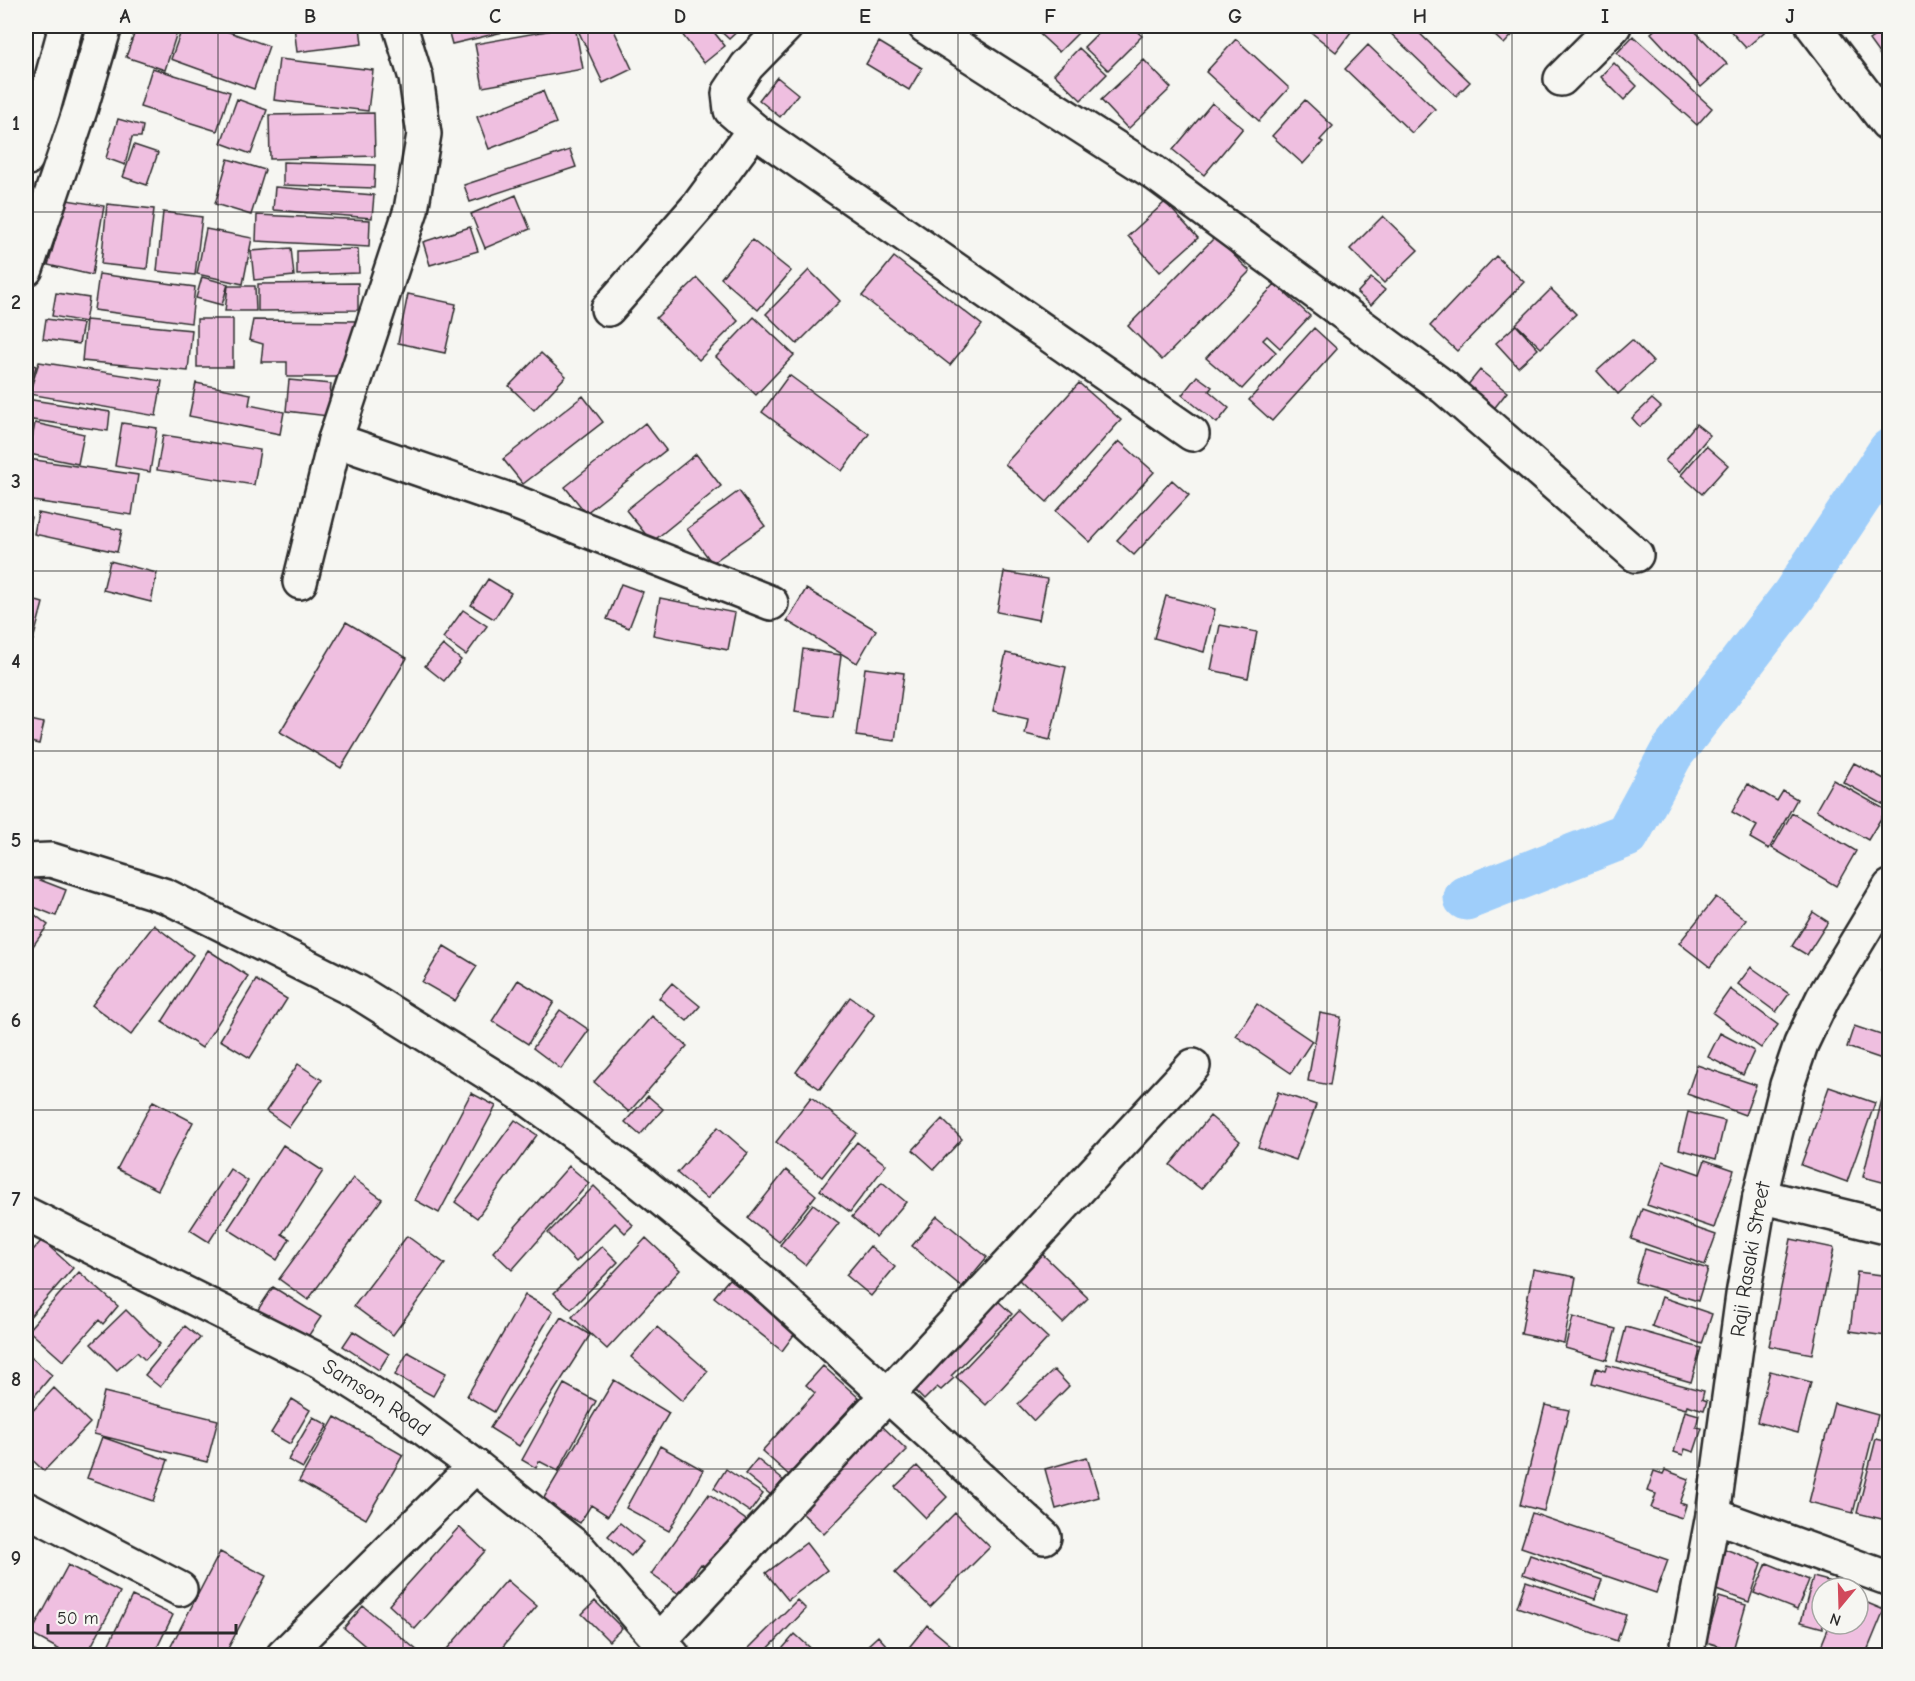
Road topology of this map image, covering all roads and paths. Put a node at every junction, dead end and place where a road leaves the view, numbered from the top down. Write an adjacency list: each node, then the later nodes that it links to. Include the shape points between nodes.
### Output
1 (66, 26): 11 (main road)
2 (105, 26): 12 (main road)
3 (400, 26): 15 (main road, via 416,78 424,134 411,210)
4 (786, 26): 10 (main road, via 747,66 729,93 731,110)
5 (925, 26): 16 (main road, via 1153,172 1445,388)
6 (1614, 26): 8 (main road)
7 (1813, 26): 9 (main road)
8 (1561, 80)
9 (1887, 123)
10 (754, 130): 13 (main road, via 699,205); 14 (main road)
11 (26, 159)
12 (26, 269)
13 (608, 309)
14 (1192, 434)
15 (335, 440): 17 (main road); 18 (main road, via 512,501)
16 (1636, 555)
17 (300, 582)
18 (771, 603)
19 (26, 861): 25 (main road, via 51,860 166,896 358,992 523,1095 637,1179 763,1282)
20 (1890, 887): 22 (main road, Raji Rasaki Street, via 1822,998 1801,1044)
21 (1193, 1066): 25 (main road)
22 (1760, 1196): 24 (main road); 28 (main road, Raji Rasaki Street)
23 (26, 1214): 26 (main road, Samson Road, via 320,1361 407,1416)
24 (1890, 1228)
25 (887, 1395): 29 (main road); 32 (main road)
26 (475, 1466): 32 (main road, Samson Road, via 579,1550); 33 (main road)
27 (26, 1509): 31 (main road)
28 (1713, 1515): 30 (main road); 34 (main road, Raji Rasaki Street)
29 (1044, 1537)
30 (1890, 1579)
31 (180, 1589)
32 (667, 1648)
33 (283, 1656)
34 (1686, 1656)

